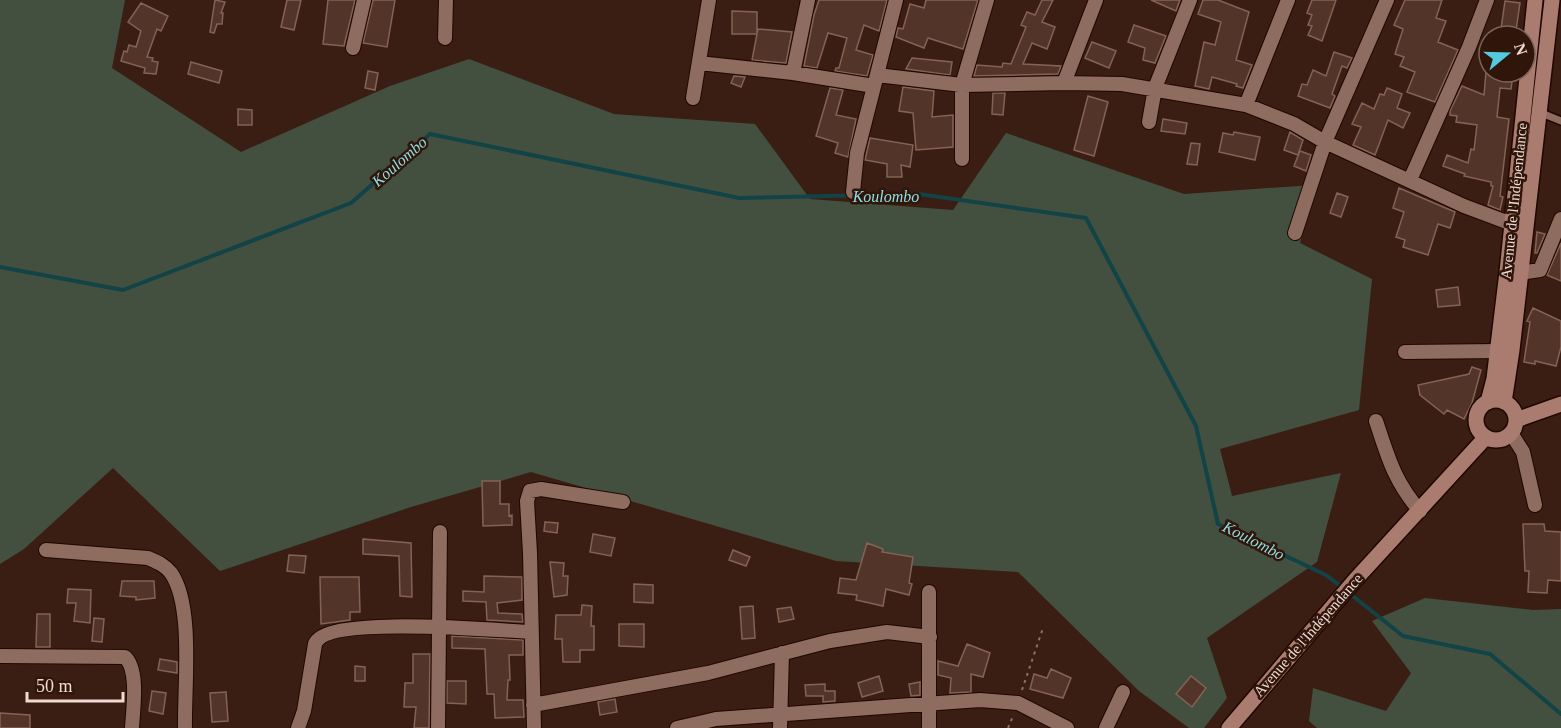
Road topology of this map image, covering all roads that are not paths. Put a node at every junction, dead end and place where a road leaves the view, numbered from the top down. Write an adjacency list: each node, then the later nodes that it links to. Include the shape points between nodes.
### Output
1 (364, 0): 15 (street)
2 (446, 0): 14 (street)
3 (709, 0): 16 (street)
4 (808, 0): 17 (street)
5 (896, 0): 18 (street)
6 (987, 0): 20 (street)
7 (1096, 0): 19 (street)
8 (1190, 0): 21 (street)
9 (1288, 0): 23 (street)
10 (1388, 0): 27 (street)
11 (1487, 0): 29 (street)
12 (1535, 0): 32 (street, Avenue de l'Indépendance)
13 (1552, 0): 24 (street, Avenue de l'Indépendance)
14 (446, 39)
15 (353, 48)
16 (699, 63): 17 (street); 22 (street)
17 (793, 72): 18 (street)
18 (876, 81): 20 (street); 30 (street, via 857,153)
19 (1064, 83): 20 (street); 21 (street)
20 (962, 85): 28 (street)
21 (1155, 88): 23 (street); 26 (street)
22 (693, 98)
23 (1246, 105): 27 (street, via 1294,124)
24 (1539, 112): 25 (lane); 34 (street, Avenue de l'Indépendance)
25 (1561, 121)
26 (1149, 122)
27 (1325, 142): 29 (street); 33 (street)
28 (962, 159)
29 (1410, 180): 32 (street)
30 (853, 192)
31 (1561, 219): 34 (street, via 1540,270)
32 (1512, 224): 35 (street, Avenue de l'Indépendance)
33 (1295, 233)
34 (1520, 273): 37 (street, Avenue de l'Indépendance, via 1512,350)
35 (1498, 351): 36 (street); 37 (street, Avenue de l'Indépendance)
36 (1405, 352)
37 (1496, 402): 40 (street, via 1511,407); 41 (street, via 1480,409 1477,419)
38 (1561, 404): 40 (street)
39 (1376, 421): 44 (street, via 1393,474)
40 (1514, 427): 41 (street, via 1500,440); 43 (street)
41 (1486, 437): 44 (street, Avenue de l'Indépendance)
42 (623, 502): 49 (street, via 541,489 530,491 527,501)
43 (1535, 505)
44 (1419, 511): 66 (street, Avenue de l'Indépendance)
45 (440, 532): 48 (street)
46 (46, 550): 58 (street, via 148,558 171,573 178,586 186,638)
47 (929, 592): 50 (street)
48 (440, 627): 49 (street); 59 (street, via 369,626 320,638 315,644); 60 (street)
49 (532, 632): 55 (street)
50 (930, 637): 51 (street, via 887,632); 54 (street)
51 (782, 653): 55 (street, via 708,673); 56 (street)
52 (0, 656): 57 (street, via 125,657 134,673)
53 (1123, 692): 65 (street)
54 (929, 703): 56 (street); 63 (street); 64 (street, via 1018,702)
55 (533, 705): 61 (street)
56 (780, 721): 62 (street, via 716,719)
57 (132, 728)
58 (184, 728)
59 (298, 728)
60 (438, 728)
61 (534, 728)
62 (677, 728)
63 (929, 728)
64 (1067, 728)
65 (1106, 728)
66 (1229, 728)

